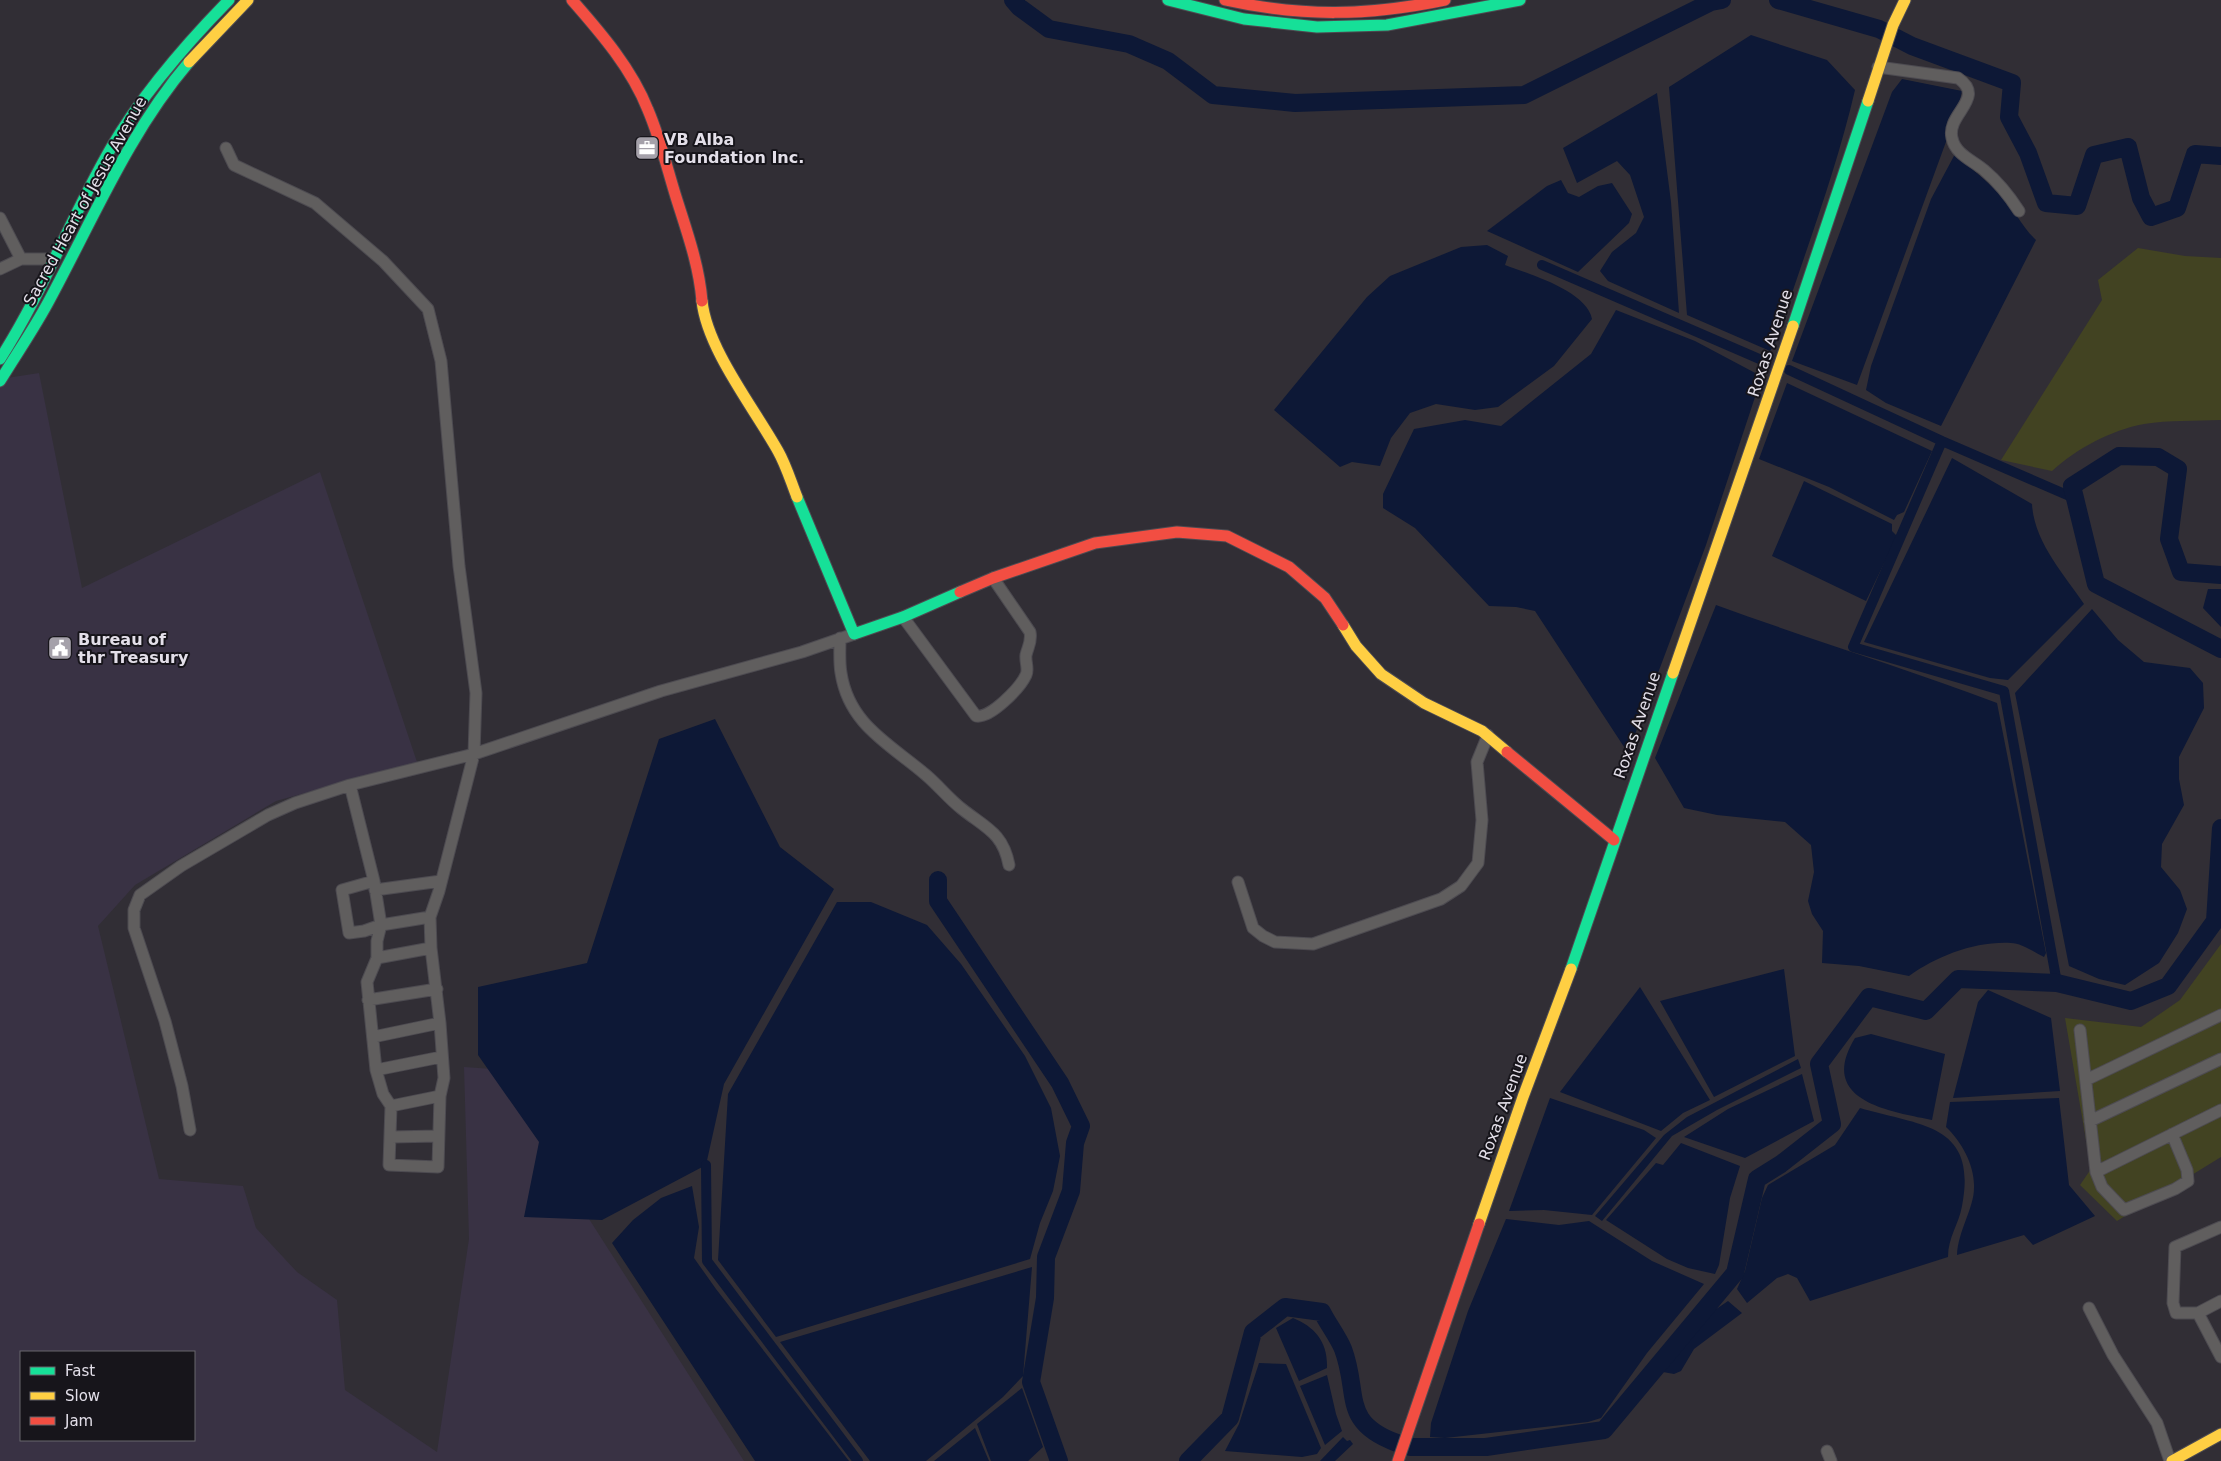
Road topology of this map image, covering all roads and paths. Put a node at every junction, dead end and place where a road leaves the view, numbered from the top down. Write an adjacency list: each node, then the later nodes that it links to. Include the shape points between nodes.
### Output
1 (229, 0): 15 (main road, Sacred Heart of Jesus Avenue, via 193,35 124,129 98,169)
2 (248, 0): 18 (main road, Sacred Heart of Jesus Avenue, via 204,44 165,90 114,175 50,299)
3 (572, 0): 21 (main road, via 629,73 648,109 692,246 708,328 779,453)
4 (1168, 0): 9 (main road, via 1244,19 1317,27 1387,25)
5 (1225, 0): 6 (main road, via 1320,14 1384,11)
6 (1443, 0): 9 (street)
7 (1520, 0): 9 (main road)
8 (1905, 0): 10 (main road, Roxas Avenue)
9 (1444, 14)
10 (1880, 62): 12 (street, via 1958,78 1966,84 1968,98 1954,120 1951,136 1954,147 1985,171); 26 (main road, Roxas Avenue, via 1775,381)
11 (226, 148): 24 (street, via 234,165 316,203 384,261 428,309 441,361 459,566 476,693)
12 (2019, 211)
13 (0, 218): 14 (street)
14 (21, 259): 15 (street); 16 (street)
15 (54, 259): 17 (main road, Sacred Heart of Jesus Avenue)
16 (0, 270)
17 (0, 359)
18 (0, 381)
19 (993, 578): 20 (main road); 20 (street, via 1032,639 1026,656 1028,672 1013,692 988,715 976,716); 23 (main road, via 1095,543 1177,532 1227,536 1290,567 1312,584 1366,659 1395,685 1424,704)
20 (903, 617): 21 (main road)
21 (854, 634): 22 (street)
22 (840, 638): 24 (street, via 661,692); 27 (street, via 840,672 863,724 926,775 956,805 1000,838)
23 (1488, 735): 26 (main road); 29 (street, via 1477,762 1482,820 1478,862 1461,886 1440,899 1313,944 1275,942 1253,928)
24 (474, 754): 25 (street); 28 (street)
25 (350, 785): 30 (street); 49 (street, via 268,815 181,866 140,895 134,910 134,928 165,1020)
26 (1614, 840): 61 (main road, Roxas Avenue)
27 (1009, 865)
28 (441, 881): 30 (street); 31 (street)
29 (1238, 882)
30 (375, 885): 32 (street); 32 (street, via 342,890 349,933)
31 (430, 917): 32 (street); 33 (street)
32 (381, 924): 34 (street)
33 (431, 948): 34 (street); 35 (street)
34 (377, 958): 36 (street, via 367,982)
35 (436, 989): 36 (street); 38 (street)
36 (368, 1000): 40 (street)
37 (2221, 1015): 44 (street)
38 (440, 1023): 40 (street); 41 (street)
39 (2080, 1030): 44 (street)
40 (373, 1037): 43 (street)
41 (441, 1057): 43 (street); 45 (street, via 444,1078)
42 (2221, 1059): 48 (street)
43 (376, 1070): 46 (street, via 383,1094)
44 (2086, 1080): 48 (street)
45 (440, 1096): 46 (street); 52 (street)
46 (391, 1106): 51 (street)
47 (2221, 1110): 50 (street)
48 (2090, 1121): 53 (street)
49 (190, 1130)
50 (2172, 1134): 53 (street); 53 (street, via 2188,1170 2188,1181 2175,1189 2124,1210 2102,1187)
51 (391, 1136): 52 (street); 52 (street, via 389,1165 438,1166)
52 (438, 1136)
53 (2096, 1172)
54 (2221, 1227): 57 (street, via 2175,1247 2173,1303 2176,1313)
55 (2221, 1301): 57 (street)
56 (2090, 1308): 62 (street, via 2113,1355 2157,1423)
57 (2198, 1312): 58 (street)
58 (2221, 1357)
59 (2221, 1434): 60 (main road)
60 (2189, 1456): 62 (main road)
61 (1398, 1461)
62 (2171, 1461)

